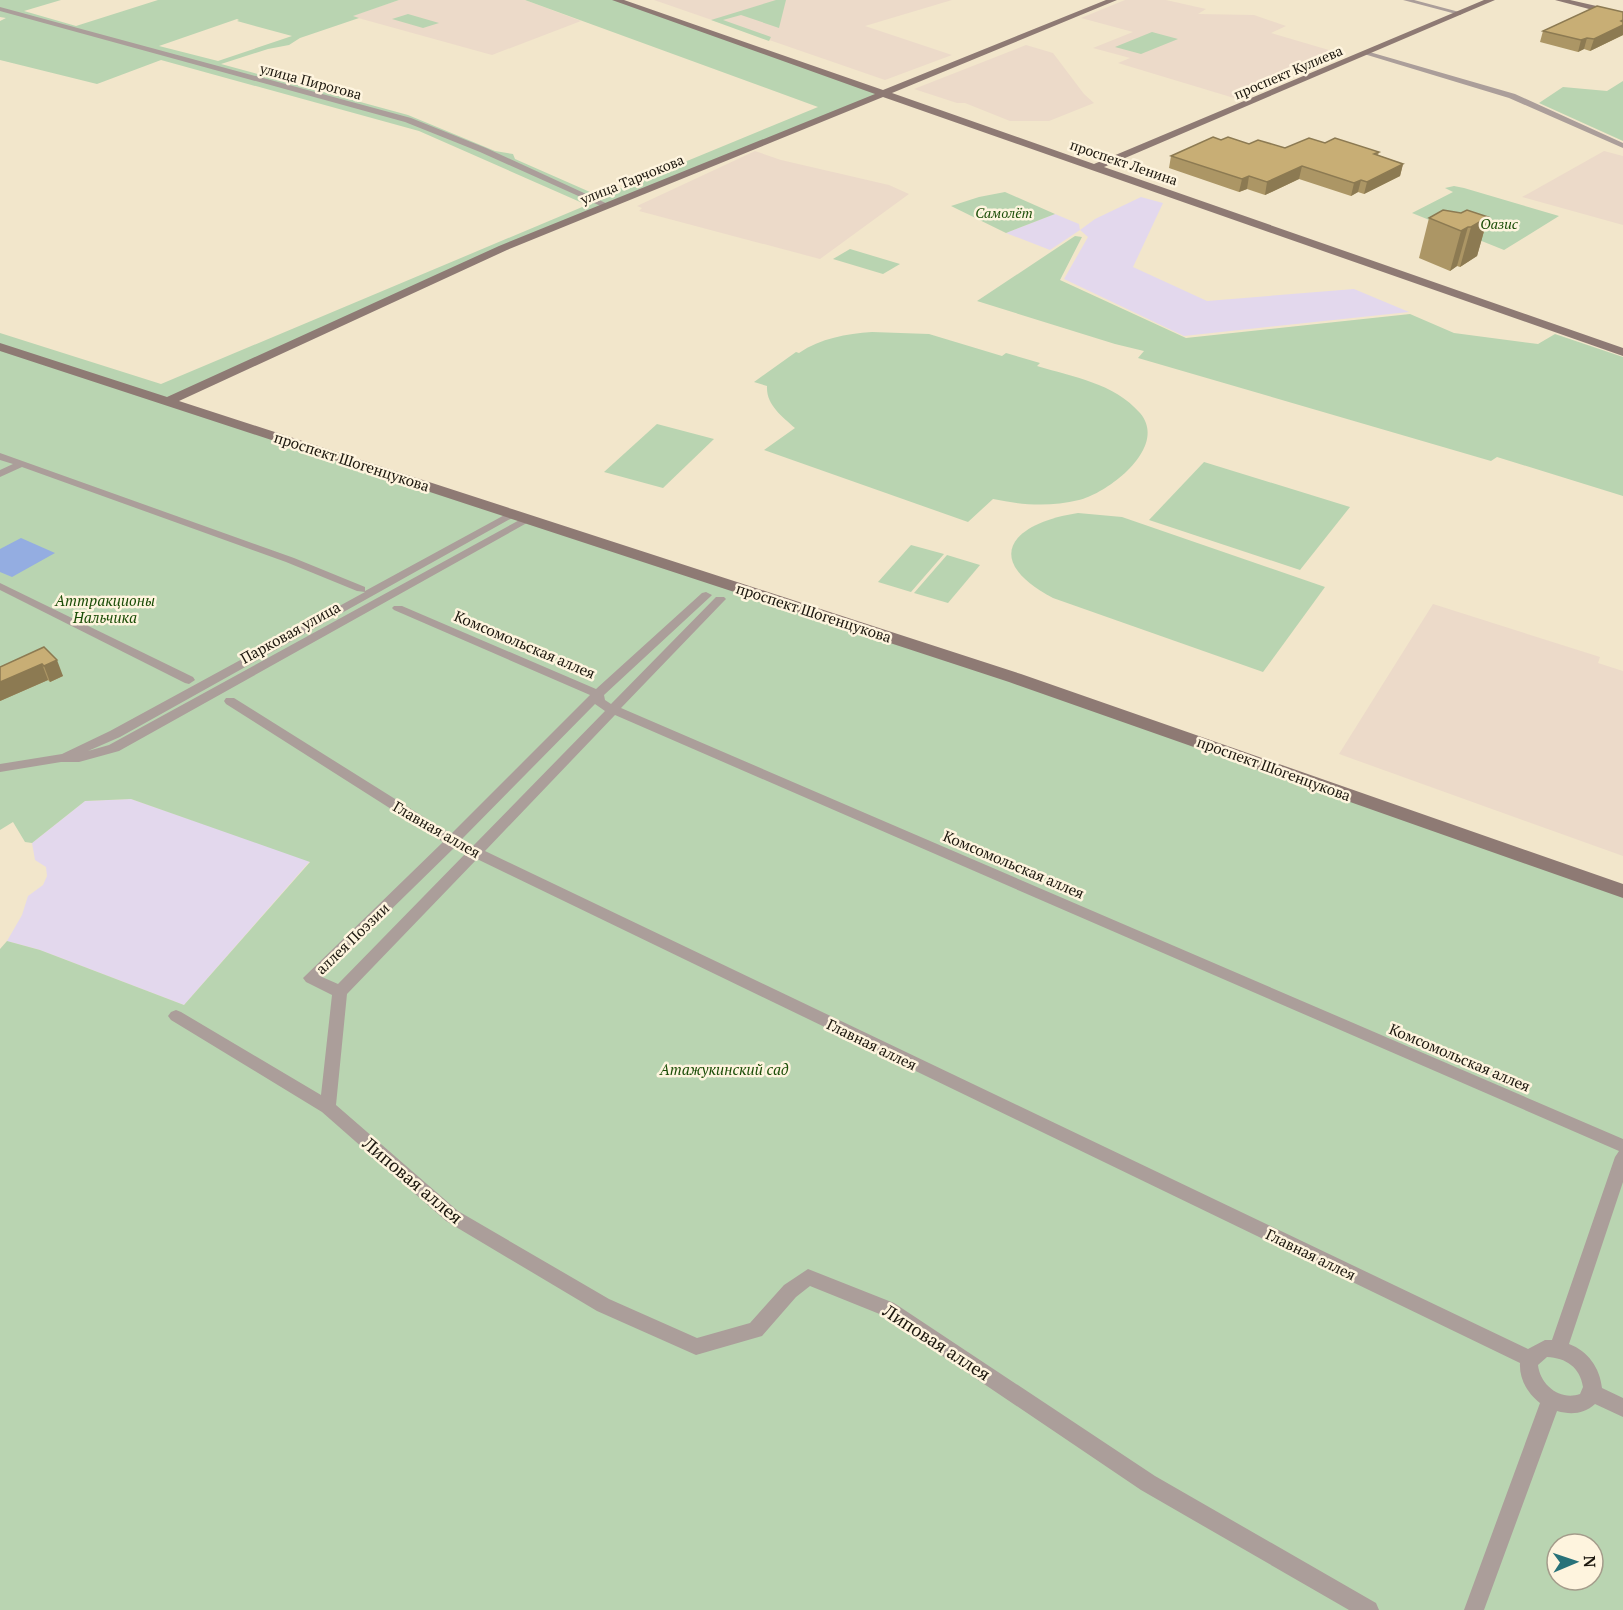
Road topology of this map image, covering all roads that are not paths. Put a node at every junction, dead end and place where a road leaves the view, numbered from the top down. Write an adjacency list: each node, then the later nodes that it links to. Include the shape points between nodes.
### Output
1 (615, 0): 10 (street, проспект Ленина)
2 (1113, 0): 10 (street, улица Тарчокова)
3 (1406, 0): 7 (street)
4 (1491, 0): 7 (street, проспект Кулиева)
5 (1558, 0): 8 (street)
6 (0, 9): 13 (street, улица Пирогова, via 408,120)
7 (1460, 13): 9 (street, проспект Кулиева)
8 (1623, 15)
9 (1366, 53): 11 (street, via 1512,96); 12 (street, проспект Кулиева)
10 (883, 93): 12 (street, проспект Ленина); 13 (street, улица Тарчокова)
11 (1623, 146)
12 (1095, 167): 15 (street, проспект Ленина)
13 (606, 205): 16 (street, улица Тарчокова, via 453,270)
14 (0, 347): 16 (street, проспект Шогенцукова)
15 (1623, 351)
16 (169, 401): 20 (street, проспект Шогенцукова)
17 (0, 456): 18 (street)
18 (21, 464): 19 (street); 23 (street)
19 (0, 474)
20 (514, 514): 21 (street, проспект Шогенцукова); 31 (street, Парковая улица, via 115,734)
21 (529, 519): 31 (street, Парковая улица, via 114,748 79,758); 35 (street, проспект Шогенцукова, via 1037,685)
22 (0, 586): 27 (street)
23 (361, 589)
24 (706, 595): 28 (street, аллея Поэзии)
25 (720, 599): 30 (street, аллея Поэзии)
26 (398, 608): 28 (street, Комсомольская аллея)
27 (189, 680)
28 (598, 694): 30 (street, Комсомольская аллея, via 598,701); 33 (street, аллея Поэзии)
29 (230, 700): 33 (street, Главная аллея)
30 (614, 708): 34 (street, аллея Поэзии); 39 (street, Комсомольская аллея)
31 (61, 758): 32 (street, Парковая улица)
32 (0, 768)
33 (453, 841): 34 (street, Главная аллея); 36 (street, аллея Поэзии, via 311,978)
34 (474, 852): 36 (street, аллея Поэзии); 42 (street, Главная аллея)
35 (1623, 891)
36 (340, 992): 38 (street)
37 (176, 1016): 38 (street, Липовая аллея)
38 (328, 1107): 46 (street, Липовая аллея, via 452,1216 603,1305 696,1347 756,1330 790,1291 808,1277 888,1308 1148,1483)
39 (1623, 1146)
40 (1623, 1156): 41 (street)
41 (1558, 1349): 42 (street, via 1545,1348); 43 (street, via 1570,1353 1585,1366 1593,1383)
42 (1530, 1359): 44 (street, via 1532,1381)
43 (1592, 1393): 44 (street, via 1576,1405); 45 (street)
44 (1551, 1400): 47 (street)
45 (1623, 1408)
46 (1369, 1610)
47 (1474, 1610)

